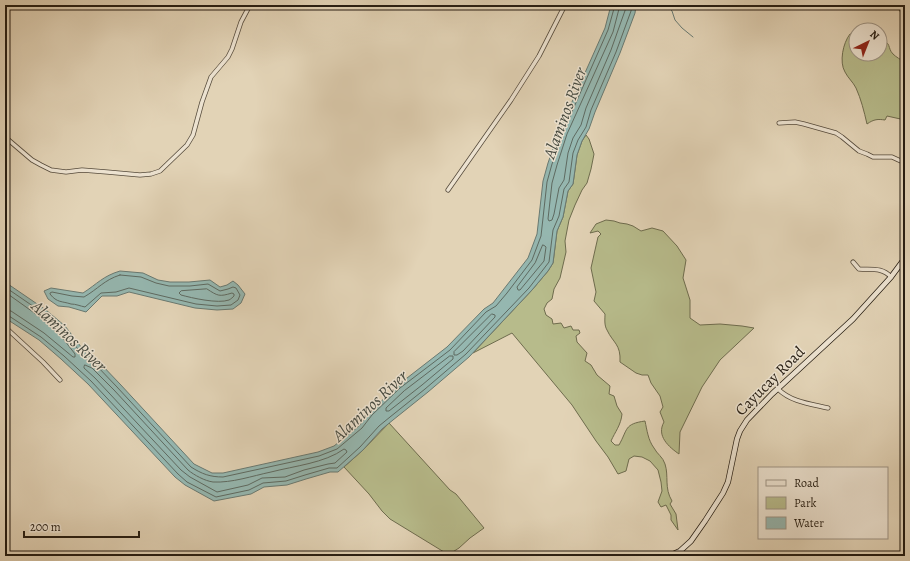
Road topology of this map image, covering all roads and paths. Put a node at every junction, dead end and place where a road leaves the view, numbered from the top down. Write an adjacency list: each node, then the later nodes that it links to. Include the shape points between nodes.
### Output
1 (250, 5): 4 (street, via 228,57 211,77 193,135 187,145 160,171 140,175 51,170 32,160)
2 (565, 5): 6 (street, via 539,56)
3 (779, 122): 5 (street, via 806,124 836,133 859,151 874,157 892,157)
4 (5, 138)
5 (905, 163)
6 (448, 190)
7 (905, 258): 9 (street, Cayucay Road)
8 (853, 262): 9 (street, via 859,269 883,270)
9 (891, 277): 12 (street, Cayucay Road, via 853,319)
10 (5, 327): 11 (street)
11 (60, 380)
12 (778, 389): 13 (street, via 793,399); 14 (street, Cayucay Road, via 740,431 728,482 710,515 686,546)
13 (828, 408)
14 (669, 556)

